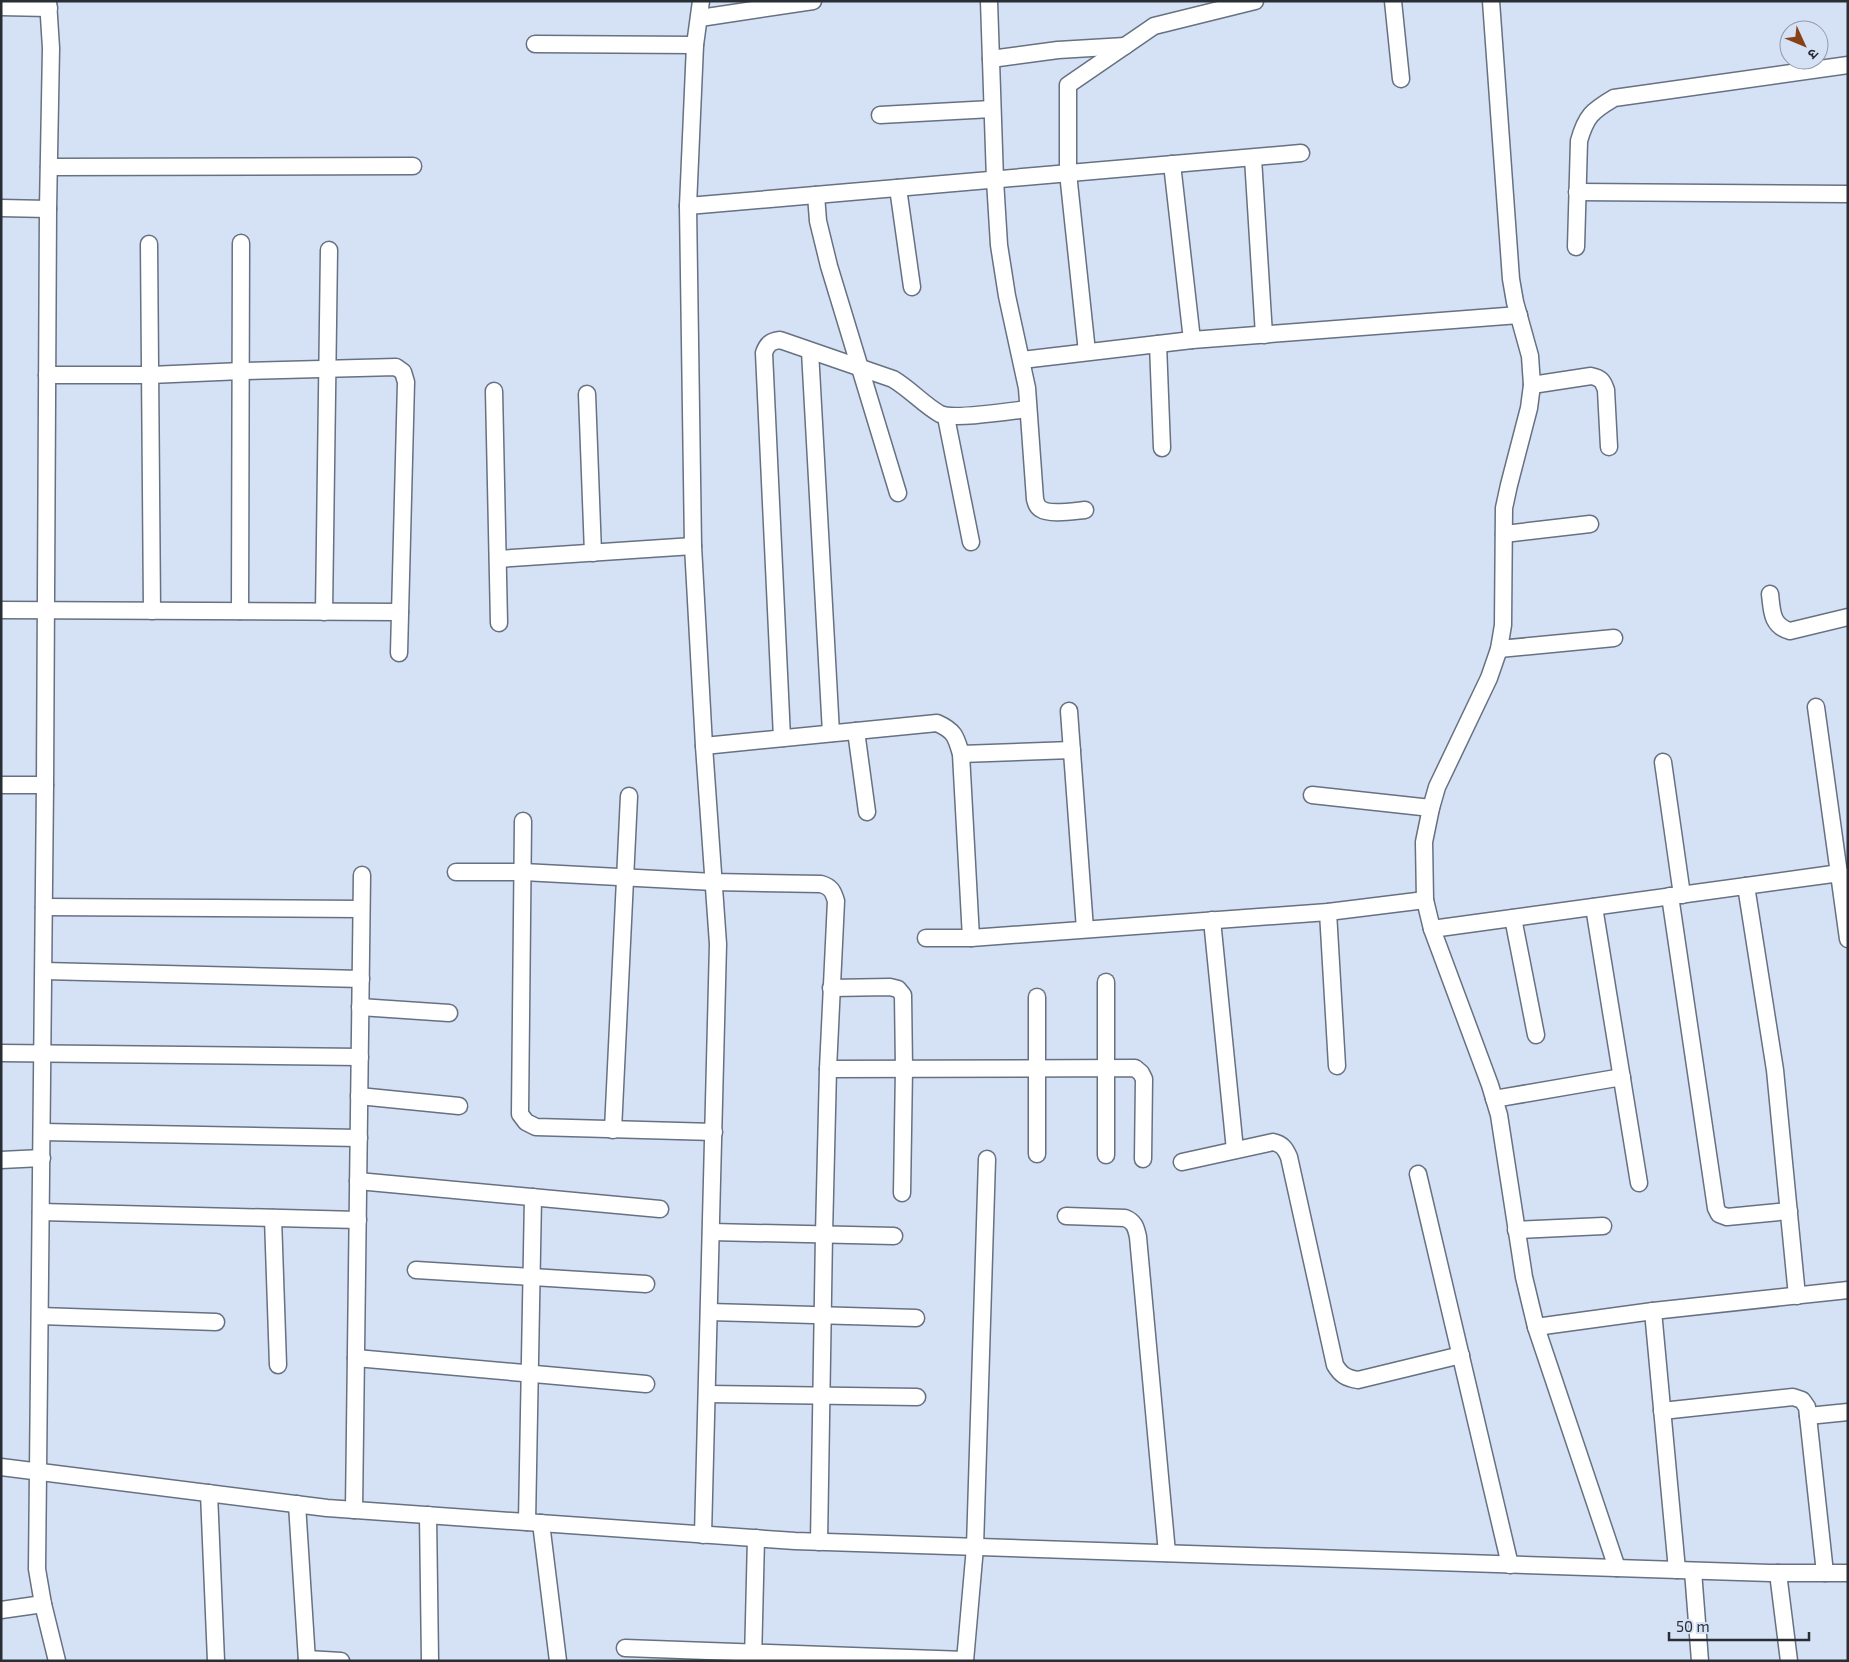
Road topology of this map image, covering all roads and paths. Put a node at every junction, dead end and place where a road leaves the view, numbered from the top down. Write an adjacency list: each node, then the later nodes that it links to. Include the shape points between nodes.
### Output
1 (701, 1): 9 (street)
2 (813, 1): 9 (street)
3 (989, 1): 13 (street)
4 (1255, 1): 12 (street, via 1154,26)
5 (1393, 1): 15 (street)
6 (1491, 1): 37 (street, via 1511,279)
7 (48, 4): 8 (street); 22 (street, via 51,48)
8 (1, 7)
9 (700, 18): 11 (street)
10 (535, 44): 11 (street)
11 (695, 45): 29 (street)
12 (1125, 46): 13 (street); 23 (street, via 1068,85)
13 (991, 59): 16 (street)
14 (1848, 65): 26 (street, via 1614,98 1592,113 1583,125 1579,141)
15 (1401, 79)
16 (992, 109): 17 (street); 24 (street)
17 (880, 115)
18 (1302, 153): 19 (street)
19 (1253, 158): 20 (street); 38 (street)
20 (1172, 164): 23 (street); 39 (street)
21 (413, 166): 22 (street)
22 (49, 167): 31 (street)
23 (1068, 174): 24 (street); 42 (street)
24 (995, 180): 25 (street); 43 (street, via 1002,272)
25 (898, 188): 28 (street); 36 (street)
26 (1577, 192): 27 (street); 34 (street)
27 (1848, 194)
28 (816, 195): 29 (street); 44 (street, via 822,240)
29 (688, 206): 61 (street)
30 (1, 208): 31 (street)
31 (48, 209): 47 (street)
32 (241, 243): 46 (street)
33 (149, 244): 48 (street)
34 (1576, 247)
35 (328, 250): 45 (street)
36 (912, 286)
37 (1519, 315): 38 (street); 49 (street, via 1530,356)
38 (1264, 335): 39 (street)
39 (1192, 340): 40 (street)
40 (1158, 344): 42 (street); 55 (street)
41 (810, 351): 44 (street); 79 (street); 80 (street, via 773,340 764,353)
42 (1087, 352): 43 (street)
43 (1022, 360): 52 (street)
44 (859, 368): 53 (street, via 893,379); 56 (street)
45 (326, 370): 46 (street); 69 (street); 70 (street, via 396,368 403,372 406,382)
46 (242, 371): 48 (street); 68 (street)
47 (47, 375): 48 (street); 66 (street)
48 (150, 375): 67 (street)
49 (1532, 385): 54 (street, via 1598,377 1606,390); 59 (street, via 1529,408 1508,484)
50 (494, 391): 63 (street)
51 (587, 394): 62 (street)
52 (1028, 409): 53 (street); 57 (street, via 1037,506 1049,512)
53 (946, 416): 60 (street)
54 (1609, 447)
55 (1162, 448)
56 (898, 493)
57 (1085, 510)
58 (1590, 524): 59 (street)
59 (1504, 534): 74 (street, via 1503,625)
60 (971, 542)
61 (693, 546): 62 (street); 81 (street)
62 (593, 553): 63 (street)
63 (498, 559): 72 (street)
64 (1770, 594): 71 (street, via 1773,618 1783,629 1790,631)
65 (1, 610): 66 (street)
66 (46, 610): 67 (street); 86 (street)
67 (152, 611): 68 (street)
68 (240, 611): 69 (street)
69 (324, 612): 70 (street)
70 (400, 612): 75 (street)
71 (1848, 618)
72 (499, 623)
73 (1614, 638): 74 (street)
74 (1499, 650): 89 (street)
75 (399, 653)
76 (1816, 707): 94 (street)
77 (1070, 711): 82 (street)
78 (856, 731): 79 (street); 83 (street, via 937,723 956,736); 90 (street)
79 (831, 733): 80 (street)
80 (782, 738): 81 (street)
81 (704, 746): 97 (street)
82 (1072, 750): 83 (street); 107 (street)
83 (961, 754): 110 (street)
84 (1663, 762): 99 (street)
85 (1, 785): 86 (street)
86 (45, 785): 101 (street)
87 (1312, 795): 89 (street)
88 (629, 796): 96 (street)
89 (1430, 808): 100 (street, via 1424,842)
90 (867, 812)
91 (523, 821): 93 (street)
92 (456, 872): 93 (street)
93 (523, 872): 96 (street); 132 (street, via 520,1114 536,1127)
94 (1840, 873): 98 (street); 111 (street)
95 (362, 875): 103 (street)
96 (625, 878): 97 (street); 132 (street)
97 (714, 882): 115 (street, via 828,886 836,901); 134 (street, via 718,944)
98 (1746, 886): 99 (street); 150 (street, via 1775,1070)
99 (1676, 896): 102 (street); 150 (street, via 1716,1208 1719,1214 1727,1217)
100 (1425, 900): 104 (street); 108 (street)
101 (44, 907): 103 (street); 112 (street)
102 (1594, 907): 105 (street); 128 (street)
103 (361, 909): 113 (street)
104 (1328, 912): 106 (street); 123 (street)
105 (1513, 918): 108 (street); 119 (street)
106 (1212, 920): 107 (street); 136 (street)
107 (1085, 929): 110 (street)
108 (1432, 929): 130 (street)
109 (926, 938): 110 (street)
110 (971, 938)
111 (1848, 939)
112 (44, 971): 113 (street); 121 (street)
113 (361, 979): 117 (street)
114 (1106, 982): 126 (street)
115 (831, 988): 124 (street, via 898,989 905,1006); 127 (street)
116 (1037, 997): 125 (street)
117 (360, 1007): 118 (street); 122 (street)
118 (448, 1013)
119 (1536, 1034)
120 (1, 1053): 121 (street)
121 (43, 1054): 122 (street); 133 (street)
122 (360, 1057): 129 (street)
123 (1337, 1066)
124 (904, 1068): 125 (street); 127 (street); 147 (street)
125 (1037, 1068): 126 (street); 137 (street)
126 (1106, 1068): 138 (street); 141 (street, via 1135,1068 1144,1079)
127 (828, 1069): 158 (street)
128 (1622, 1077): 130 (street); 146 (street)
129 (359, 1096): 131 (street); 135 (street)
130 (1494, 1099): 156 (street)
131 (459, 1106)
132 (613, 1130): 134 (street)
133 (42, 1132): 135 (street); 139 (street)
134 (714, 1132): 157 (street)
135 (359, 1138): 145 (street)
136 (1235, 1150): 143 (street); 172 (street, via 1273,1142 1285,1148 1339,1372 1358,1380)
137 (1037, 1154)
138 (1106, 1155)
139 (42, 1158): 142 (street); 151 (street)
140 (987, 1159): 193 (street)
141 (1143, 1159)
142 (1, 1160)
143 (1182, 1162)
144 (1418, 1174): 172 (street)
145 (358, 1181): 148 (street); 154 (street)
146 (1639, 1183)
147 (902, 1194)
148 (533, 1197): 149 (street); 161 (street)
149 (660, 1209)
150 (1789, 1211): 164 (street)
151 (41, 1212): 153 (street); 168 (street)
152 (1066, 1216): 194 (street, via 1125,1218 1136,1227)
153 (273, 1218): 154 (street); 174 (street)
154 (358, 1220): 173 (street)
155 (1603, 1226): 156 (street)
156 (1516, 1230): 171 (street)
157 (711, 1232): 158 (street); 166 (street)
158 (824, 1234): 159 (street); 167 (street)
159 (894, 1236)
160 (416, 1270): 161 (street)
161 (532, 1277): 162 (street); 175 (street)
162 (646, 1284)
163 (1848, 1290): 164 (street)
164 (1797, 1296): 165 (street)
165 (1653, 1311): 171 (street); 180 (street)
166 (709, 1312): 167 (street); 177 (street)
167 (823, 1315): 169 (street); 178 (street)
168 (40, 1316): 170 (street); 184 (street)
169 (916, 1318)
170 (216, 1322)
171 (1536, 1326): 196 (street)
172 (1461, 1356): 195 (street)
173 (356, 1358): 175 (street); 187 (street)
174 (278, 1365)
175 (530, 1374): 176 (street); 189 (street)
176 (646, 1384)
177 (707, 1394): 178 (street); 190 (street)
178 (821, 1396): 179 (street); 192 (street)
179 (917, 1397)
180 (1662, 1411): 182 (street, via 1793,1397 1802,1400); 197 (street)
181 (1848, 1412): 182 (street)
182 (1808, 1416): 199 (street)
183 (1, 1467): 184 (street)
184 (38, 1472): 185 (street); 201 (street, via 37,1569)
185 (209, 1493): 186 (street); 210 (street)
186 (297, 1504): 187 (street); 207 (street)
187 (354, 1510): 188 (street)
188 (428, 1515): 189 (street); 212 (street)
189 (534, 1522): 190 (street); 213 (street)
190 (703, 1534): 191 (street)
191 (756, 1538): 192 (street); 205 (street)
192 (819, 1542): 193 (street)
193 (975, 1547): 194 (street); 208 (street)
194 (1166, 1553): 195 (street)
195 (1510, 1565): 196 (street)
196 (1617, 1568): 197 (street)
197 (1685, 1570): 198 (street); 214 (street)
198 (1778, 1573): 199 (street); 215 (street)
199 (1825, 1573): 200 (street)
200 (1848, 1573)
201 (43, 1604): 202 (street); 209 (street)
202 (1, 1610)
203 (625, 1648): 204 (street)
204 (659, 1655): 205 (street)
205 (753, 1656): 206 (street)
206 (854, 1658): 208 (street)
207 (307, 1660): 211 (street)
208 (965, 1660)
209 (57, 1661)
210 (216, 1661)
211 (341, 1661)
212 (430, 1661)
213 (558, 1661)
214 (1700, 1661)
215 (1788, 1661)

